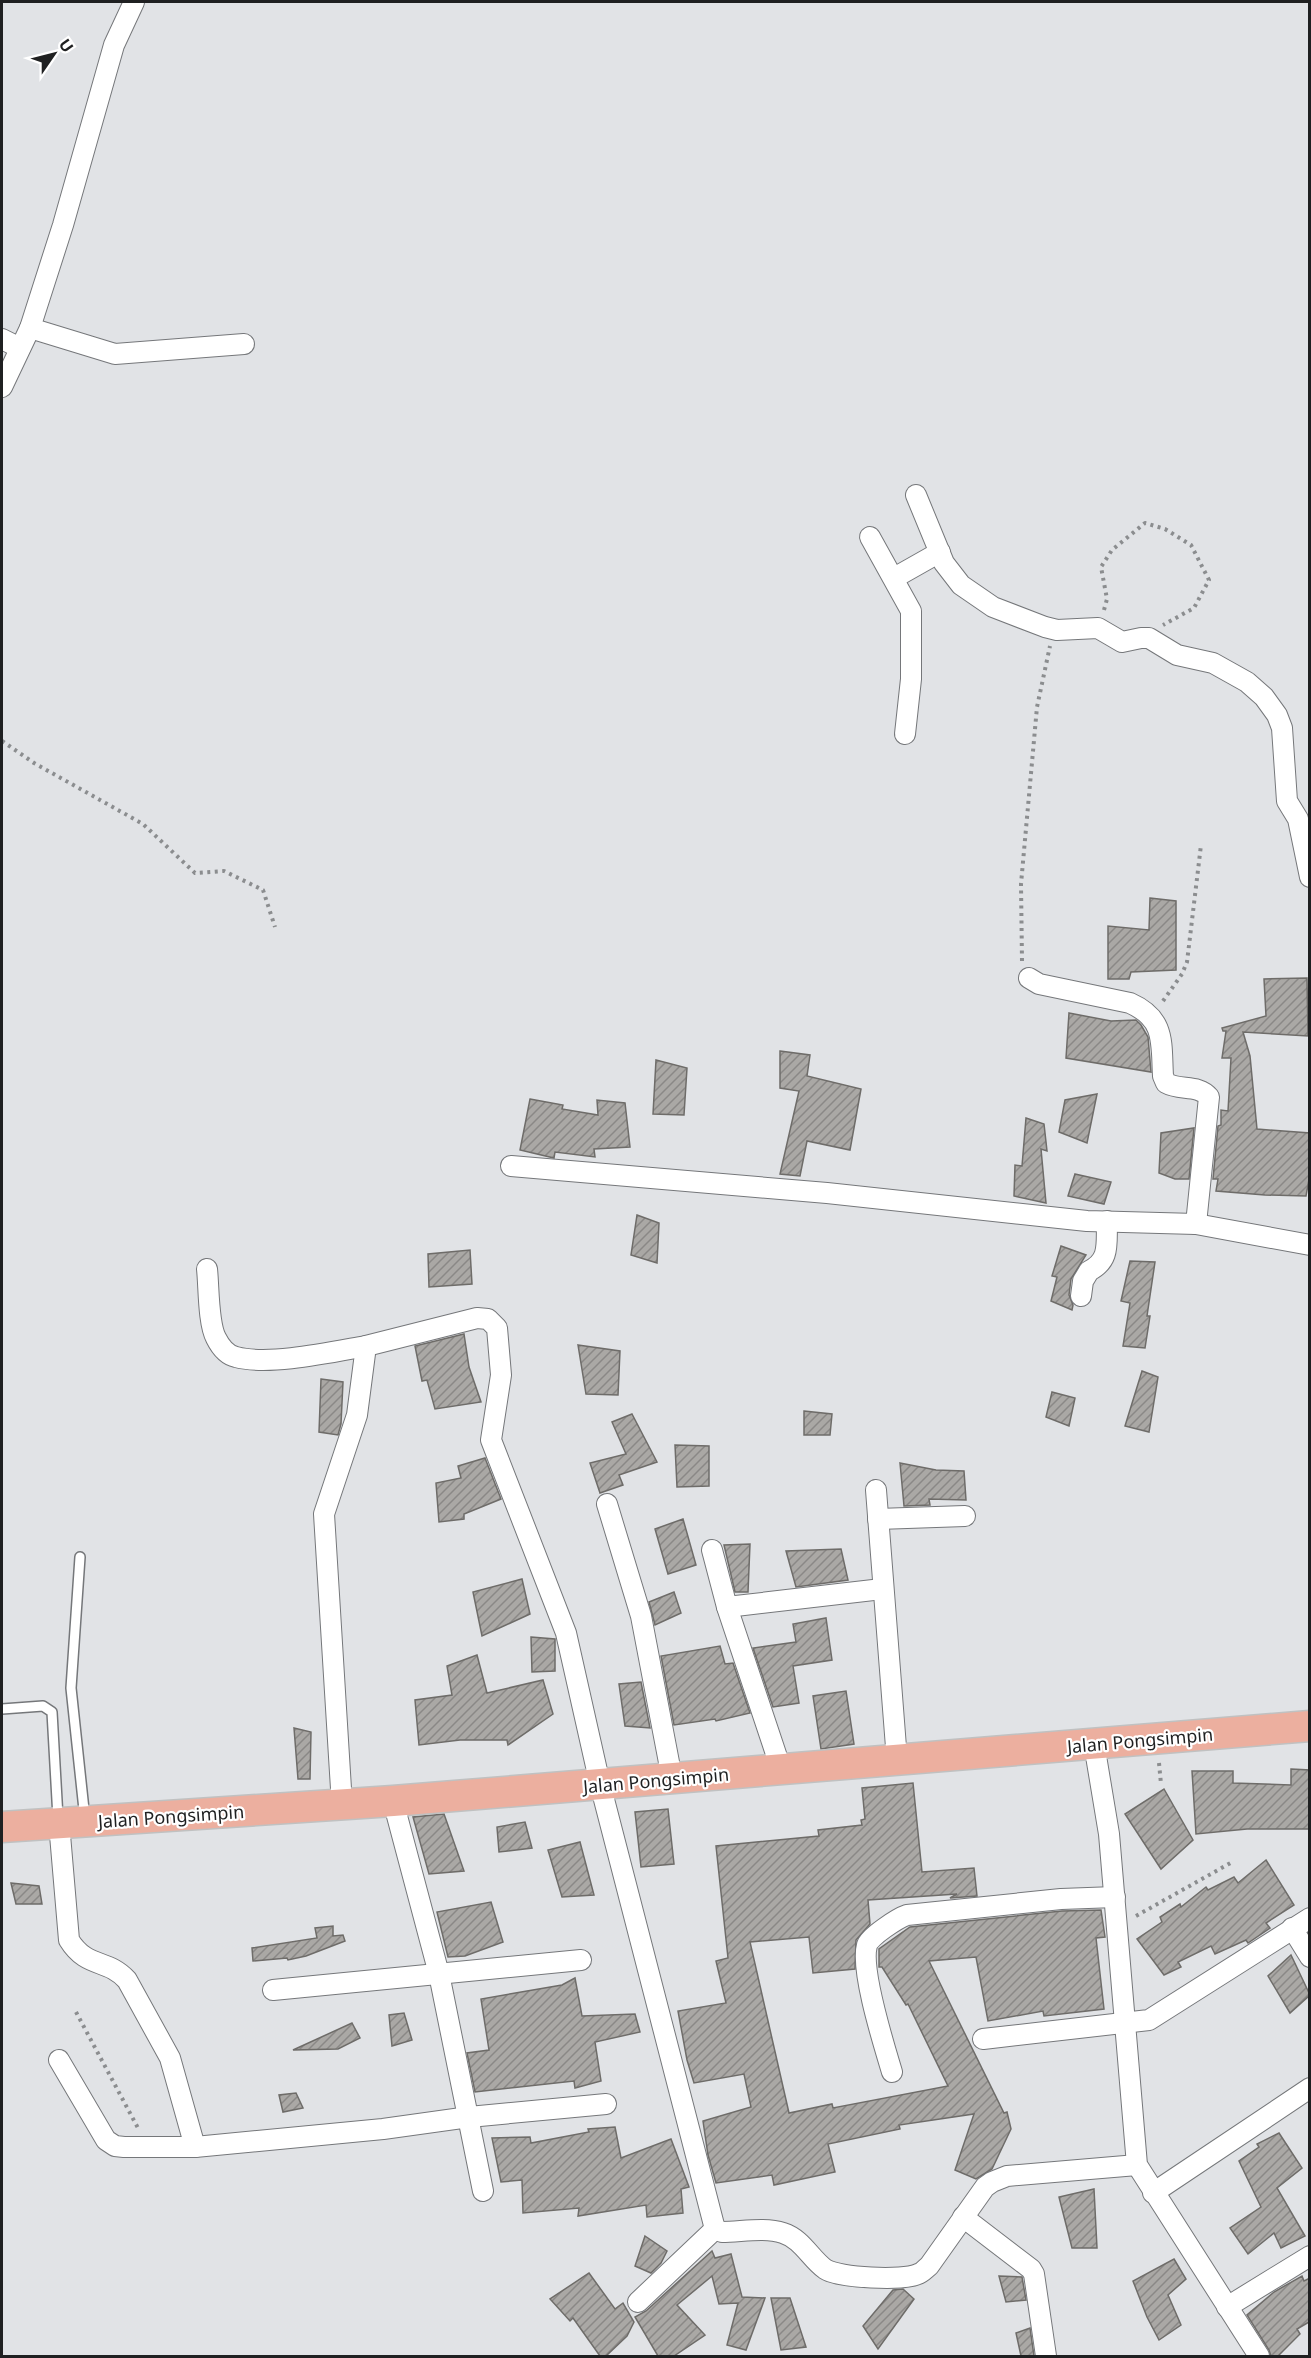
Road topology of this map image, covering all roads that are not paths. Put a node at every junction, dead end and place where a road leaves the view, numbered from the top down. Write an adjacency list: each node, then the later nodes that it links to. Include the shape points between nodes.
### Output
1 (134, 2): 2 (street, via 114,45)
2 (30, 328): 4 (street, via 116,354); 5 (street)
3 (2, 339): 5 (street)
4 (244, 344)
5 (20, 348): 6 (street)
6 (2, 387)
7 (916, 495): 9 (street)
8 (870, 537): 10 (street)
9 (940, 552): 10 (street); 12 (street, via 949,573 993,607 1054,630 1098,628 1122,642 1149,638 1177,656 1205,660 1247,682 1264,697 1282,728 1287,801 1298,819)
10 (894, 578): 11 (street, via 911,611 911,679)
11 (905, 734)
12 (1310, 877)
13 (1029, 978): 16 (street, via 1039,984 1142,1008 1152,1016 1161,1036 1166,1083 1201,1090 1209,1097)
14 (511, 1166): 15 (street)
15 (1107, 1221): 16 (street); 19 (street, via 1105,1258 1089,1271 1083,1281)
16 (1197, 1224): 17 (street)
17 (1310, 1245)
18 (207, 1269): 20 (street, via 214,1333 221,1347 233,1356 304,1356)
19 (1082, 1296)
20 (366, 1346): 35 (street, via 477,1318 488,1318 497,1328 501,1375 491,1440 566,1632); 37 (street, via 357,1415 324,1514)
21 (876, 1490): 24 (street)
22 (607, 1504): 34 (street, via 641,1616)
23 (965, 1516): 24 (street)
24 (878, 1519): 27 (street)
25 (712, 1550): 28 (street)
26 (80, 1557): 38 (lane, via 71,1688)
27 (882, 1589): 28 (street); 32 (street)
28 (726, 1607): 33 (street)
29 (2, 1709): 38 (lane, via 43,1706 52,1712)
30 (1310, 1726): 31 (main road, Jalan Pongsimpin)
31 (1094, 1744): 32 (main road, Jalan Pongsimpin); 40 (street)
32 (897, 1760): 33 (main road, Jalan Pongsimpin)
33 (781, 1769): 34 (main road, Jalan Pongsimpin)
34 (672, 1778): 35 (main road, Jalan Pongsimpin)
35 (600, 1784): 36 (main road, Jalan Pongsimpin); 59 (street)
36 (393, 1801): 37 (main road, Jalan Pongsimpin); 45 (street)
37 (342, 1805): 38 (main road, Jalan Pongsimpin)
38 (72, 1822): 39 (main road, Jalan Pongsimpin); 54 (street, via 69,1940 79,1954 119,1971 127,1980 172,2065)
39 (2, 1827)
40 (1115, 1897): 47 (street); 50 (street, via 907,1915 869,1941 867,1978)
41 (1310, 1918): 42 (street)
42 (1292, 1928): 43 (street); 47 (street, via 1149,2020)
43 (1310, 1957)
44 (581, 1960): 45 (street)
45 (439, 1974): 46 (street); 53 (street)
46 (273, 1990)
47 (1125, 2024): 48 (street); 55 (street)
48 (983, 2039)
49 (59, 2060): 54 (street, via 110,2144)
50 (892, 2072)
51 (1310, 2088): 57 (street)
52 (606, 2104): 53 (street)
53 (469, 2116): 54 (street, via 383,2129); 56 (street)
54 (195, 2147)
55 (1137, 2165): 57 (street); 58 (street, via 999,2178 985,2187)
56 (483, 2191)
57 (1153, 2193): 62 (street)
58 (963, 2217): 59 (street, via 923,2271 889,2278 829,2271 797,2241 781,2232); 63 (street, via 1034,2274)
59 (715, 2229): 61 (street)
60 (1310, 2256): 62 (street)
61 (638, 2302)
62 (1227, 2307): 64 (street)
63 (1046, 2356)
64 (1259, 2356)

